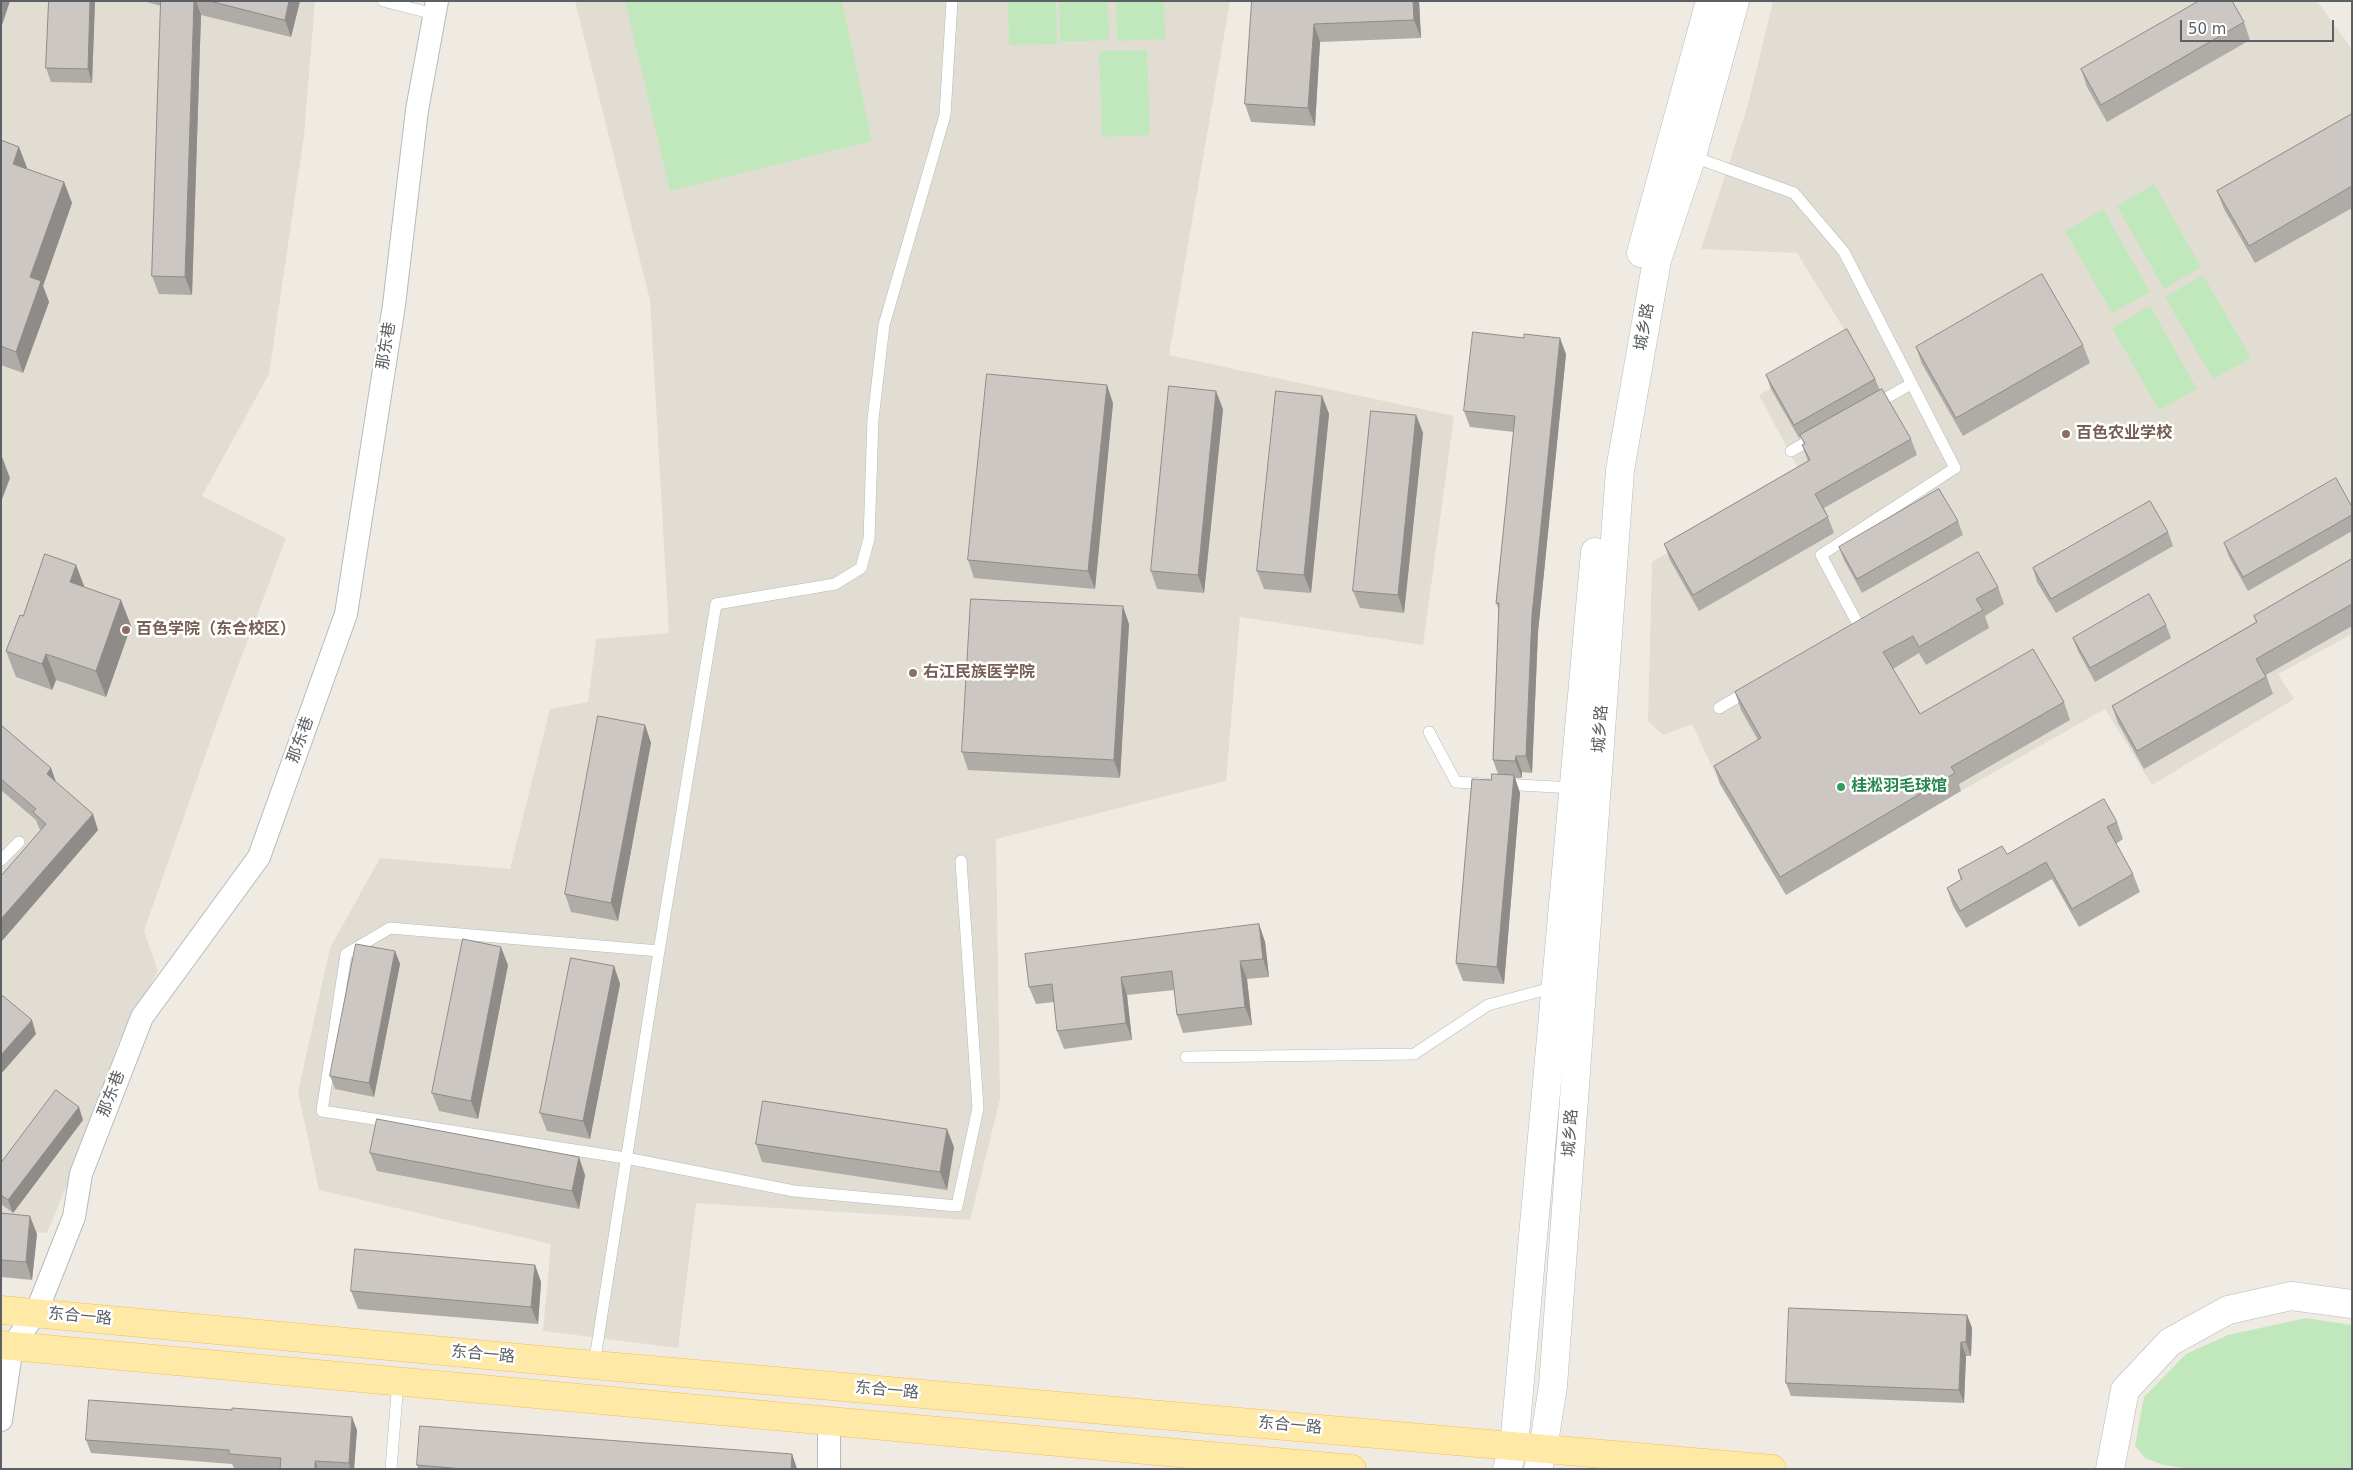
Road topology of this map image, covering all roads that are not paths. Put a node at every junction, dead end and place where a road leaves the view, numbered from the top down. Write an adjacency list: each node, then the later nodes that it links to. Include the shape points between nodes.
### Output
1 (384, 1): 5 (lane)
2 (952, 1): 19 (lane, via 945,115 884,325 873,419 869,540 861,568 835,584 716,604)
3 (1710, 1): 6 (main road, 城乡路)
4 (1735, 1): 6 (main road, 城乡路)
5 (436, 8): 25 (street, 那东巷, via 417,110 394,305 346,614 259,857 142,1017 81,1174 74,1217)
6 (1679, 157): 7 (lane, via 1794,193 1844,252); 15 (main road, 城乡路, via 1640,256 1603,469); 32 (main road, 城乡路, via 1657,260 1620,470 1553,1386)
7 (1911, 384): 8 (lane); 11 (lane, via 1955,468 1821,555 1864,625)
8 (1860, 412)
9 (1826, 432): 10 (lane)
10 (1791, 451)
11 (1843, 637)
12 (1760, 684): 13 (lane)
13 (1719, 708)
14 (1430, 732): 15 (lane, via 1456,782)
15 (1573, 788): 20 (main road, 城乡路)
16 (19, 842): 17 (lane)
17 (1, 860)
18 (961, 860): 22 (lane, via 978,1108 957,1206 794,1191)
19 (659, 951): 22 (lane); 22 (lane, via 390,928 346,954 322,1111)
20 (1554, 987): 21 (lane, via 1488,1005 1414,1054); 31 (main road, 城乡路)
21 (1186, 1057)
22 (626, 1158): 27 (lane)
23 (2352, 1304): 37 (main road, via 2292,1296 2228,1310 2170,1342 2125,1390)
24 (1, 1310): 25 (main road, 东合一路)
25 (36, 1313): 26 (street, 那东巷); 27 (main road, 东合一路)
26 (7, 1345): 28 (main road, 东合一路); 29 (street, 那东巷)
27 (594, 1365): 31 (main road, 东合一路)
28 (398, 1381): 30 (main road, 东合一路); 33 (lane)
29 (1, 1420)
30 (829, 1421): 34 (street); 35 (main road, 东合一路, via 1175,1457)
31 (1511, 1457): 32 (main road, 东合一路)
32 (1541, 1459): 36 (main road, 东合一路)
33 (391, 1469)
34 (829, 1469)
35 (1352, 1469)
36 (1772, 1469)
37 (2110, 1469)

